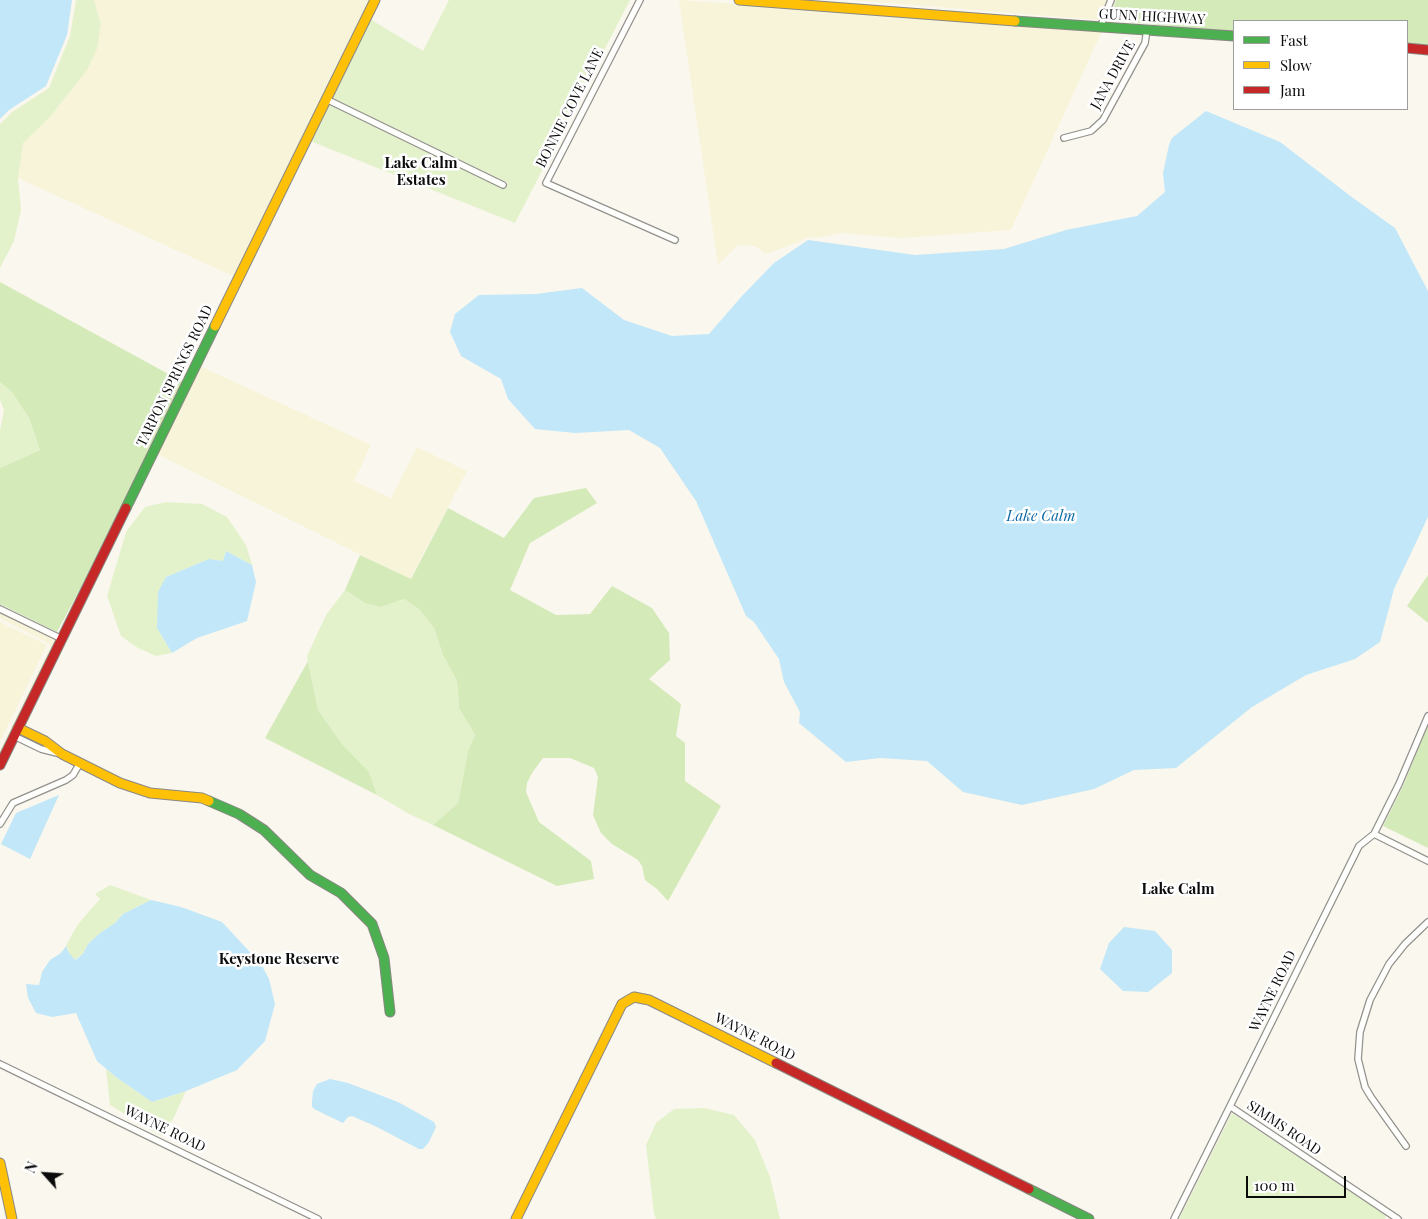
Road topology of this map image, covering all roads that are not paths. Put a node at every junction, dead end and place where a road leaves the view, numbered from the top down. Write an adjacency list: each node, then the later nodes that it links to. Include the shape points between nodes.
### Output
1 (375, 0): 10 (main road, TARPON SPRINGS ROAD)
2 (640, 0): 13 (street, BONNIE COVE LANE, via 546,184)
3 (739, 0): 5 (main road, GUNN HIGHWAY)
4 (1111, 0): 5 (street)
5 (1100, 28): 6 (main road, GUNN HIGHWAY)
6 (1147, 29): 7 (main road, GUNN HIGHWAY); 11 (street, JANA DRIVE, via 1145,43 1103,120 1091,131)
7 (1233, 36)
8 (1408, 48): 9 (main road)
9 (1428, 50)
10 (326, 100): 12 (street); 15 (main road, TARPON SPRINGS ROAD)
11 (1064, 138)
12 (503, 185)
13 (674, 240)
14 (0, 609): 15 (street)
15 (62, 639): 17 (main road, TARPON SPRINGS ROAD)
16 (1428, 716): 21 (street, WAYNE ROAD)
17 (16, 732): 18 (main road); 19 (main road, TARPON SPRINGS ROAD)
18 (80, 763): 20 (street, via 66,780 13,803); 24 (main road, via 141,790 212,801 264,830 310,875 341,893 372,924 384,958)
19 (0, 765)
20 (0, 824)
21 (1374, 834): 22 (street); 26 (street, WAYNE ROAD, via 1359,846)
22 (1428, 861)
23 (1428, 922): 27 (street, via 1389,964 1370,1000 1360,1032 1358,1059 1365,1086)
24 (390, 1012)
25 (0, 1064): 31 (street, WAYNE ROAD)
26 (1231, 1107): 34 (street, WAYNE ROAD); 35 (street, SIMMS ROAD)
27 (1406, 1146)
28 (0, 1163): 30 (main road)
29 (1077, 1216): 32 (main road, WAYNE ROAD, via 657,1003 634,997 622,1004); 33 (main road, WAYNE ROAD)
30 (12, 1219)
31 (318, 1219)
32 (516, 1219)
33 (1088, 1219)
34 (1174, 1219)
35 (1398, 1219)

